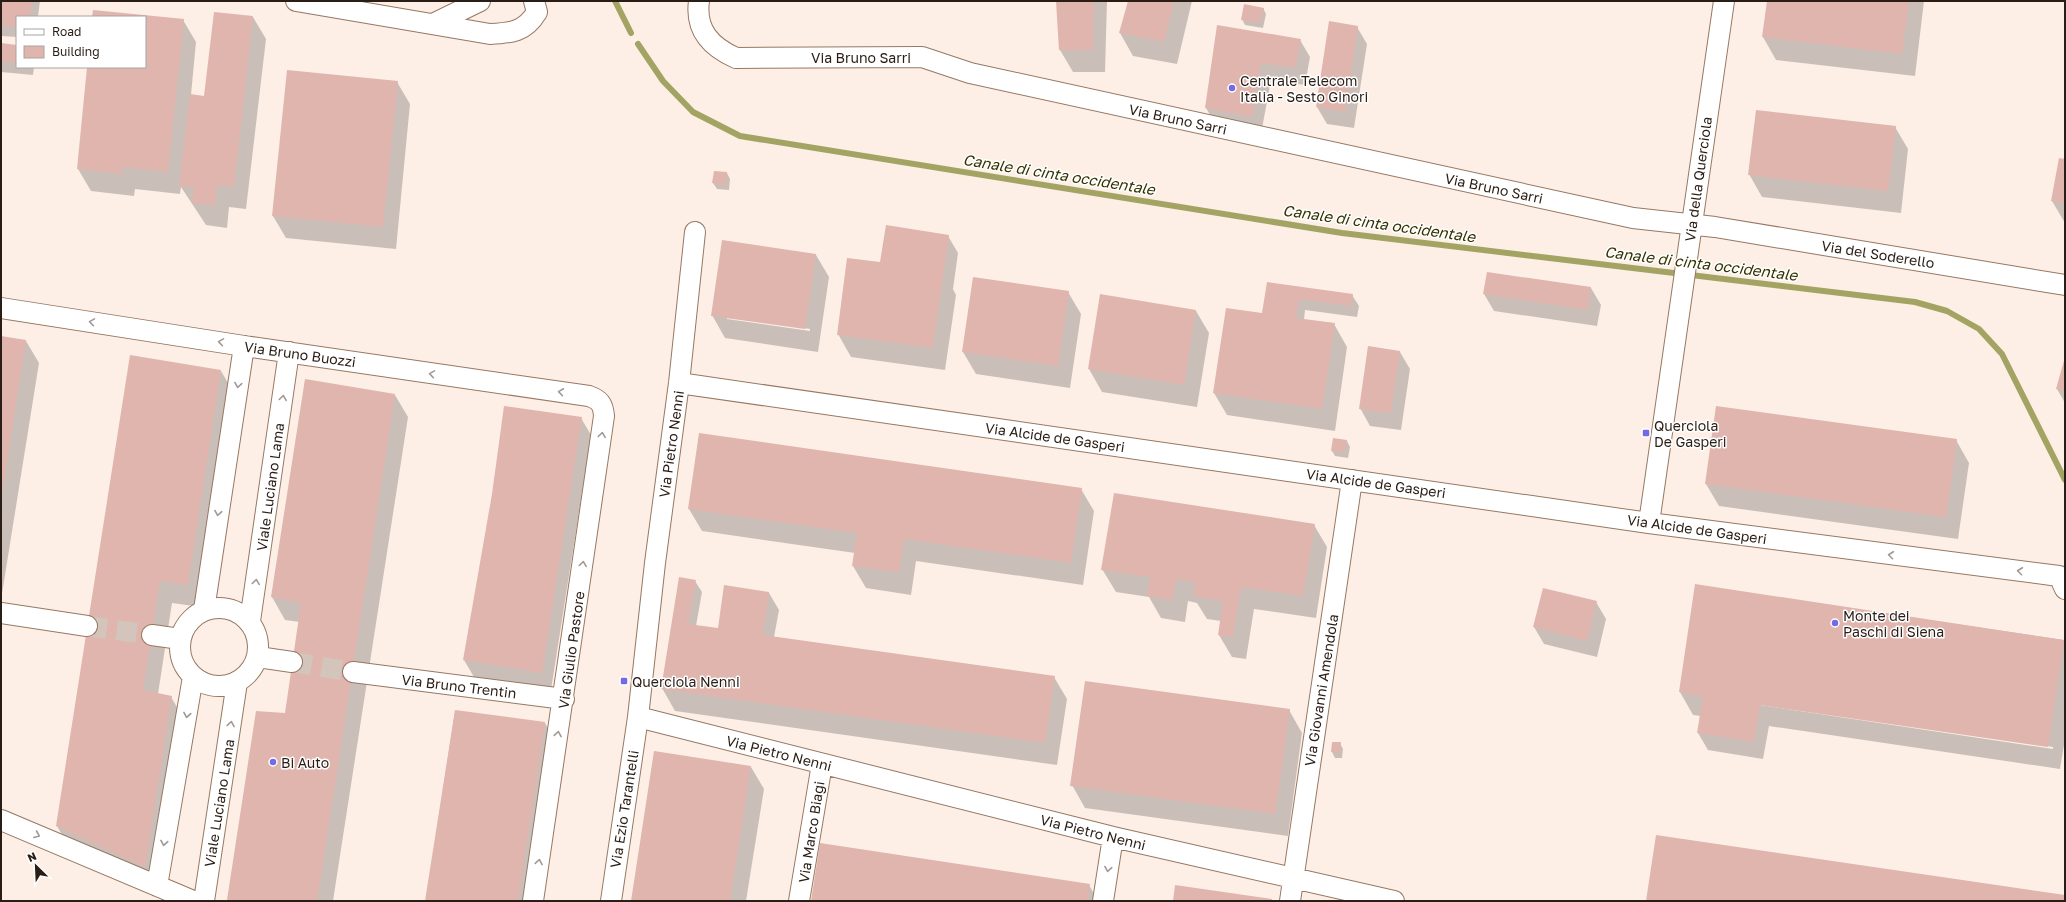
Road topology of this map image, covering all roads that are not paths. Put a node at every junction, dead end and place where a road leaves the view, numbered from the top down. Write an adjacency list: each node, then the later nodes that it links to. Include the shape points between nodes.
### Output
1 (296, 1): 6 (street)
2 (480, 1): 6 (street)
3 (534, 1): 6 (street, via 537,12 532,20 525,27 513,32 490,34)
4 (698, 1): 7 (street, Via Bruno Sarri, via 697,12 706,37 720,51 736,58 922,57 970,73 1633,218)
5 (1724, 1): 7 (street, Via della Querciola)
6 (433, 24)
7 (1691, 223): 9 (street, Via del Soderello); 16 (street, Via della Querciola)
8 (695, 232): 13 (street, Via Pietro Nenni)
9 (2065, 285)
10 (1, 308): 11 (street, Via Bruno Buozzi, one-way to 10)
11 (244, 346): 12 (street, Via Bruno Buozzi); 18 (street, one-way to 18)
12 (290, 352): 14 (street, Via Bruno Buozzi, one-way to 12, via 589,396); 20 (street, Viale Luciano Lama, one-way to 12)
13 (680, 383): 15 (street, Via Alcide de Gasperi); 30 (street, Via Pietro Nenni, via 655,563)
14 (599, 400): 29 (street, Via Giulio Pastore, one-way to 14, via 604,416)
15 (1352, 480): 16 (street, Via Alcide de Gasperi); 34 (street, Via Giovanni Amendola)
16 (1649, 523): 17 (street, Via Alcide de Gasperi, one-way to 16, via 2059,576)
17 (2065, 589)
18 (204, 610): 20 (street, via 214,607 228,608 240,612); 23 (street, via 189,621)
19 (1, 613): 21 (street)
20 (250, 621): 24 (street, via 258,637)
21 (86, 626)
22 (152, 635): 23 (street)
23 (180, 639): 27 (street, via 181,658)
24 (258, 657): 25 (street); 28 (street, via 249,673)
25 (292, 662)
26 (353, 672): 29 (street, Via Bruno Trentin)
27 (193, 677): 28 (street, via 215,686); 35 (street, one-way to 35)
28 (237, 682): 37 (street, Viale Luciano Lama, one-way to 28)
29 (564, 699): 38 (street, Via Giulio Pastore, one-way to 29)
30 (638, 717): 31 (street, Via Pietro Nenni); 39 (street, Via Ezio Tarantelli)
31 (822, 764): 33 (street, Via Pietro Nenni); 40 (street, Via Marco Biagi)
32 (1, 820): 35 (street, one-way to 35)
33 (1113, 837): 34 (street, Via Pietro Nenni); 41 (street, one-way to 41)
34 (1293, 878): 42 (street, Via Giovanni Amendola); 43 (street, Via Pietro Nenni)
35 (156, 886): 36 (street)
36 (193, 901)
37 (204, 901)
38 (533, 901)
39 (611, 901)
40 (800, 901)
41 (1103, 901)
42 (1290, 901)
43 (1394, 901)

